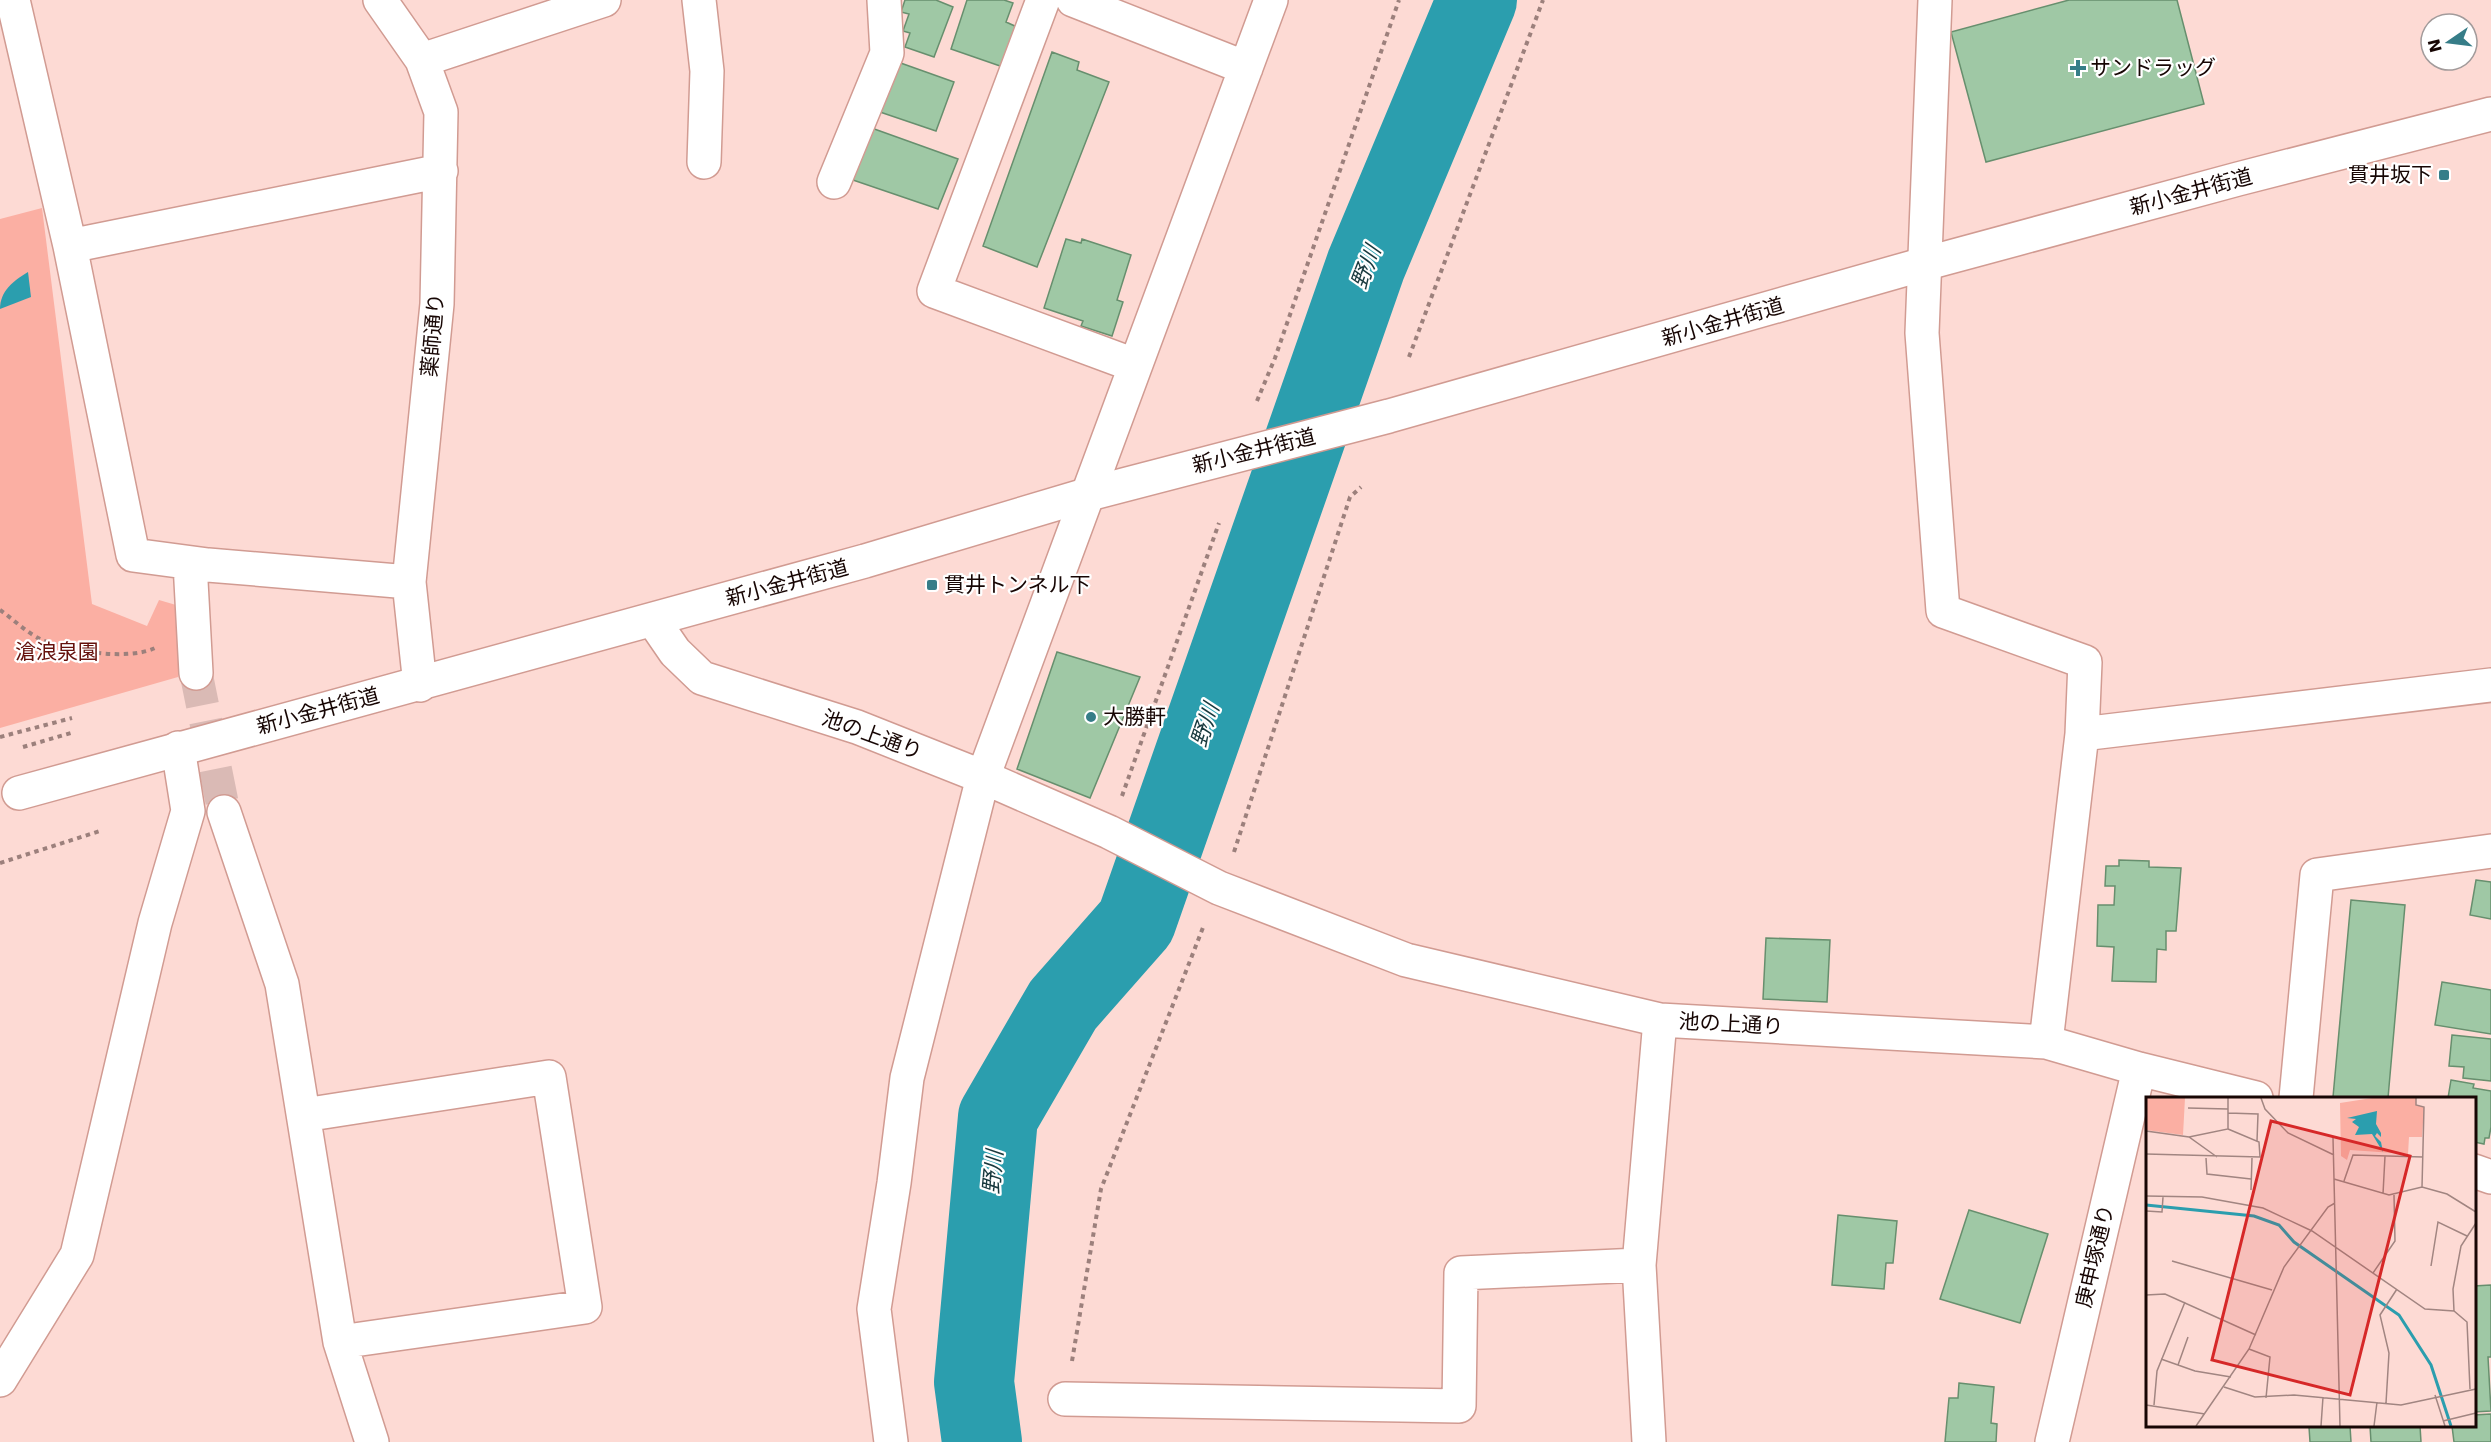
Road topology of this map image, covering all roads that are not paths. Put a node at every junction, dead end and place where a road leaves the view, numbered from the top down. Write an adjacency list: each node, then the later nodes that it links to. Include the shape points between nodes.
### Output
1 (14, 0): 16 (street)
2 (380, 0): 10 (street, 薬師通り)
3 (604, 0): 10 (street)
4 (699, 0): 13 (street, via 707,71)
5 (884, 0): 15 (street, via 887,53)
6 (1043, 0): 18 (street, via 934,291)
7 (1073, 0): 11 (street)
8 (1271, 0): 11 (street)
9 (1935, 0): 17 (street)
10 (422, 60): 14 (street, 薬師通り, via 441,112)
11 (1246, 68): 18 (street)
12 (2491, 114): 17 (street, 新小金井街道)
13 (704, 162)
14 (441, 171): 16 (street); 21 (street, 薬師通り, via 437,304)
15 (834, 182)
16 (70, 246): 20 (street, via 133,555)
17 (1924, 264): 19 (street, 新小金井街道, via 1389,416); 26 (street, via 1922,333 1943,611 2085,662)
18 (1134, 365): 19 (street)
19 (1089, 494): 22 (street, 新小金井街道); 28 (street)
20 (190, 563): 21 (street); 23 (street)
21 (409, 582): 24 (street, 薬師通り)
22 (653, 620): 24 (street, 新小金井街道); 28 (street, 池の上通り, via 675,652 702,678 857,727)
23 (196, 673)
24 (420, 685): 27 (street, 新小金井街道)
25 (2491, 685): 26 (street)
26 (2082, 734): 33 (street)
27 (178, 748): 29 (street, 新小金井街道); 42 (street, via 188,811 155,923 78,1255)
28 (983, 777): 32 (street, 池の上通り, via 1109,832 1219,888 1406,960); 45 (street, via 907,1078 874,1309)
29 (19, 793)
30 (224, 812): 37 (street, via 282,984)
31 (2491, 850): 36 (street, via 2317,875)
32 (1660, 1020): 33 (street, 池の上通り); 40 (street)
33 (2046, 1042): 34 (street, 池の上通り)
34 (2139, 1070): 35 (street, 池の上通り); 47 (street, 庚申塚通り)
35 (2252, 1097)
36 (2296, 1097)
37 (304, 1115): 41 (street); 41 (street, via 549,1077 585,1307)
38 (2476, 1171): 39 (street)
39 (2491, 1177)
40 (1639, 1265): 43 (street, via 1461,1273 1460,1406); 46 (street)
41 (340, 1342): 44 (street)
42 (0, 1380)
43 (1065, 1399)
44 (372, 1442)
45 (891, 1442)
46 (1648, 1442)
47 (2052, 1442)

